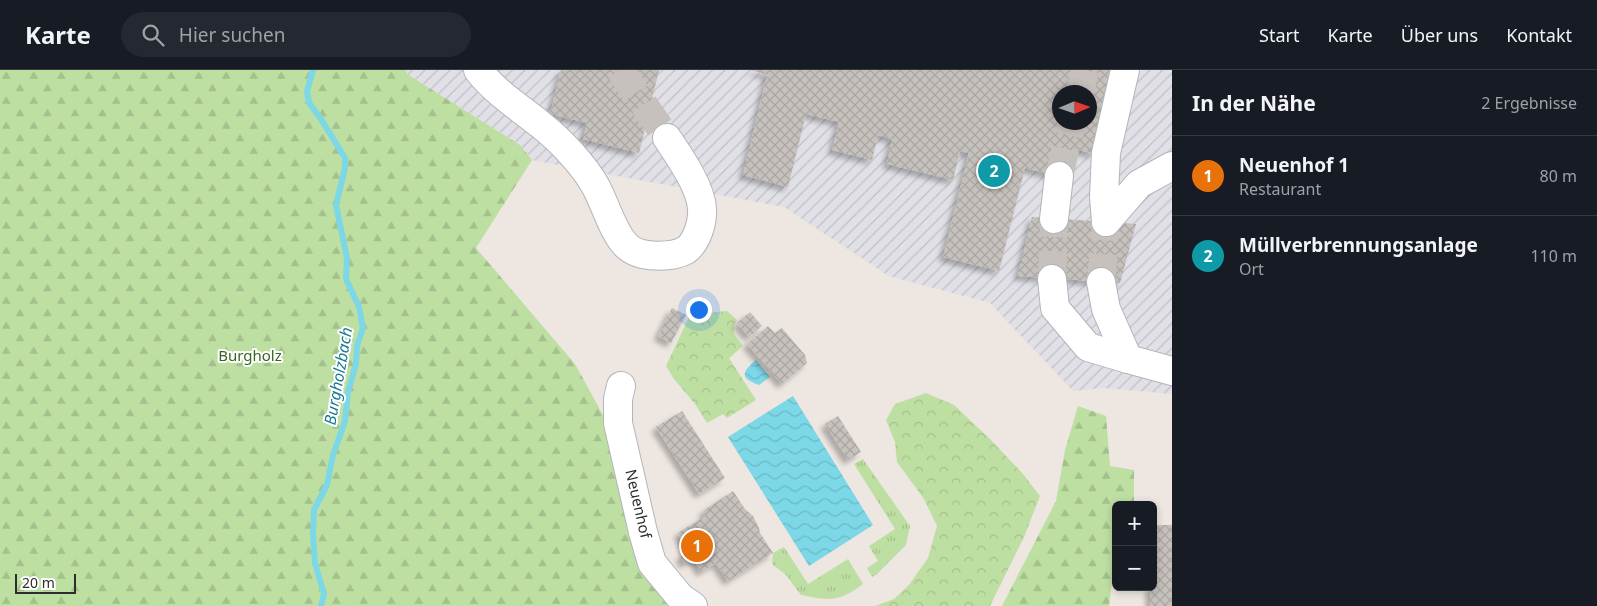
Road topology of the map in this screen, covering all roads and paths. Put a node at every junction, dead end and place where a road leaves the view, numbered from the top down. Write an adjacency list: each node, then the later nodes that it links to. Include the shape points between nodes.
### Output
1 (478, 70): 3 (lane, via 511,104 542,126 573,156 596,186 615,229 627,247 641,255 665,256 686,250 698,234 702,209 695,186)
2 (1125, 70): 4 (lane, via 1106,153 1106,222 1140,184)
3 (667, 138)
4 (1172, 166)
5 (1059, 176): 6 (lane)
6 (1054, 219)
7 (1052, 279): 9 (lane, via 1055,308 1088,346)
8 (1101, 282): 9 (lane, via 1106,309)
9 (1128, 359): 10 (lane)
10 (1172, 371)
11 (621, 386): 12 (lane, Neuenhof, via 618,423 652,563 680,597)
12 (693, 606)

